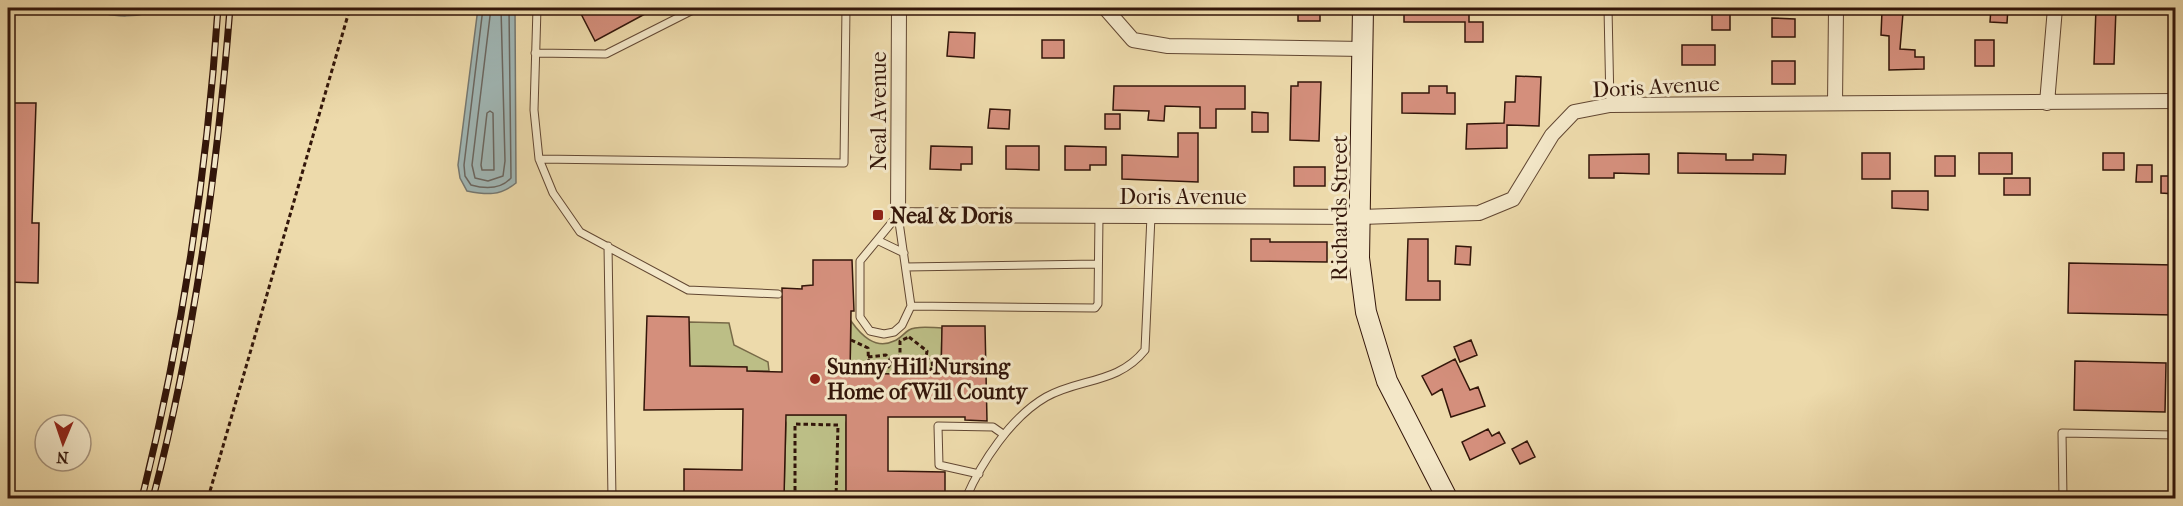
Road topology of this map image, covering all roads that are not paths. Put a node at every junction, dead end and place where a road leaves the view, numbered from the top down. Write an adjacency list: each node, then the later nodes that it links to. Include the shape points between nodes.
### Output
1 (537, 8): 11 (lane)
2 (697, 8): 11 (lane, via 606,54)
3 (846, 8): 16 (lane, via 844,163)
4 (899, 8): 17 (street, Neal Avenue)
5 (1105, 8): 10 (street, via 1133,40 1168,46)
6 (1364, 8): 10 (street, Richards Street)
7 (1608, 8): 15 (lane)
8 (1836, 8): 13 (street)
9 (2055, 8): 14 (street)
10 (1363, 49): 20 (street, Richards Street)
11 (535, 53): 16 (lane, via 534,110)
12 (2175, 101): 14 (street, Doris Avenue)
13 (1835, 103): 14 (street, Doris Avenue); 15 (street, Doris Avenue)
14 (2047, 103)
15 (1610, 105): 20 (street, Doris Avenue, via 1574,112 1552,135 1513,199 1479,213)
16 (539, 159): 22 (lane, via 553,193 580,232)
17 (898, 215): 18 (street, Doris Avenue); 21 (lane); 23 (lane)
18 (1099, 216): 19 (street, Doris Avenue); 24 (lane)
19 (1151, 216): 20 (street, Doris Avenue); 28 (lane, via 1145,350 1133,364 1046,397)
20 (1361, 218): 33 (street, Richards Street, via 1359,258 1366,312 1384,371)
21 (879, 241): 23 (lane); 27 (lane, via 860,261 858,303 864,324 870,331 894,332)
22 (608, 246): 26 (lane, via 688,290); 31 (lane)
23 (904, 253): 25 (lane)
24 (1098, 264): 25 (lane); 27 (lane, via 1095,308)
25 (906, 267): 27 (lane)
26 (778, 294)
27 (911, 306)
28 (1003, 434): 30 (lane); 30 (lane, via 993,427 938,426 939,465)
29 (2175, 435): 34 (lane, via 2062,433)
30 (979, 474): 32 (lane)
31 (612, 498)
32 (966, 498)
33 (1447, 498)
34 (2063, 498)

